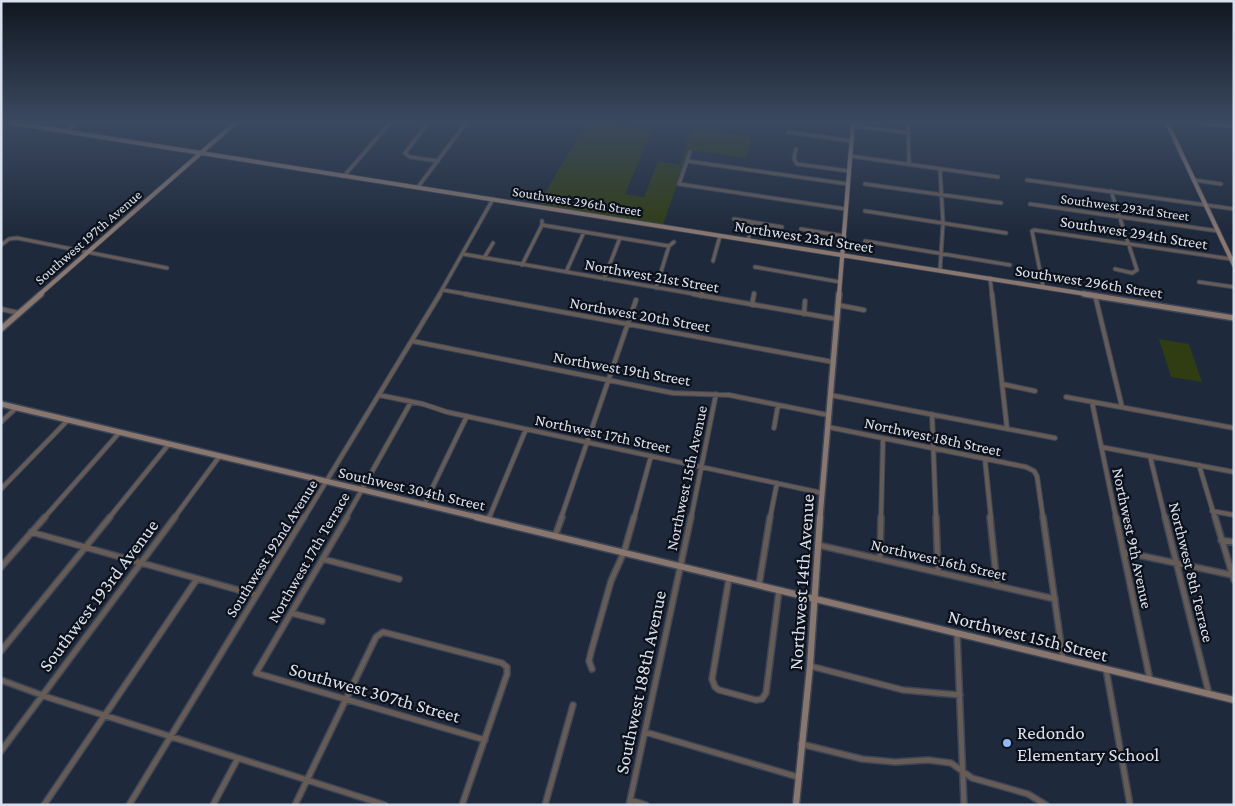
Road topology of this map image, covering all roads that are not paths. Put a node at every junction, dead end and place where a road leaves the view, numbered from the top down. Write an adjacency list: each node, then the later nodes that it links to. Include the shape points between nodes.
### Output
1 (192, 161): 55 (street, Southwest 197th Avenue)
2 (248, 161): 15 (street, Southwest 296th Street)
3 (357, 161): 15 (street)
4 (438, 161): 22 (street)
5 (687, 161): 19 (street); 29 (street, via 678,184)
6 (795, 161): 11 (street)
7 (850, 161): 14 (street, Northwest 14th Avenue)
8 (884, 161): 12 (street)
9 (909, 161): 12 (street)
10 (1185, 161): 18 (street)
11 (800, 164): 14 (street)
12 (909, 164): 13 (street)
13 (940, 168): 16 (street); 24 (street)
14 (849, 171): 19 (street, Northwest 14th Avenue)
15 (344, 176): 22 (street, Southwest 296th Street)
16 (998, 177)
17 (1027, 180): 23 (street)
18 (1194, 180): 21 (street); 28 (street)
19 (848, 184): 29 (street, Northwest 14th Avenue)
20 (865, 184): 24 (street)
21 (1221, 184)
22 (418, 187): 25 (street, Southwest 296th Street)
23 (1111, 191): 28 (street); 32 (street)
24 (941, 194): 26 (street); 36 (street)
25 (494, 199): 37 (street, Southwest 296th Street); 56 (street, Southwest 192nd Avenue)
26 (1001, 203)
27 (1030, 204): 32 (street, Southwest 293rd Street)
28 (1205, 205): 30 (street); 41 (street)
29 (846, 209): 45 (street, Northwest 14th Avenue)
30 (1234, 209)
31 (865, 211): 36 (street)
32 (1120, 217): 41 (street, Southwest 293rd Street); 52 (street)
33 (734, 219): 34 (street)
34 (752, 222): 38 (street); 48 (street)
35 (542, 223): 42 (street); 62 (street)
36 (943, 223): 43 (street); 58 (street)
37 (665, 227): 44 (street, Northwest 23rd Street)
38 (782, 227)
39 (801, 229): 45 (street)
40 (1034, 230): 52 (street, Southwest 294th Street); 76 (street)
41 (1218, 231): 60 (street)
42 (584, 232): 47 (street); 70 (street)
43 (1006, 233)
44 (720, 236): 48 (street, Northwest 23rd Street); 61 (street)
45 (844, 236): 57 (street, Northwest 14th Avenue)
46 (12, 238): 53 (street); 55 (street)
47 (620, 238): 54 (street); 72 (street)
48 (748, 240): 57 (street, Northwest 23rd Street)
49 (865, 241): 58 (street)
50 (674, 242): 54 (street)
51 (493, 243): 59 (street)
52 (1128, 243): 60 (street, Southwest 294th Street); 66 (street)
53 (1, 245)
54 (669, 246): 78 (street)
55 (88, 252): 67 (street); 89 (street, Southwest 197th Avenue)
56 (463, 254): 59 (street, Northwest 21st Street); 79 (street, Southwest 192nd Avenue)
57 (842, 254): 69 (street, Northwest 23rd Street); 73 (street, Northwest 14th Avenue)
58 (940, 254): 63 (street); 69 (street)
59 (484, 258): 62 (street, Northwest 21st Street)
60 (1231, 259): 64 (street)
61 (713, 261)
62 (522, 264): 70 (street, Northwest 21st Street)
63 (1010, 265)
64 (1234, 265)
65 (755, 267): 73 (street)
66 (1136, 267): 68 (street, via 1137,272 1132,273)
67 (167, 268)
68 (1115, 269)
69 (940, 270): 71 (street, Southwest 296th Street)
70 (566, 272): 72 (street, Northwest 21st Street)
71 (990, 278): 76 (street, Southwest 296th Street); 98 (street)
72 (604, 279): 78 (street, Northwest 21st Street)
73 (840, 282): 86 (street, Northwest 14th Avenue)
74 (1199, 282): 77 (street)
75 (705, 284): 82 (street)
76 (1043, 286): 81 (street, Southwest 296th Street)
77 (1234, 287)
78 (656, 288): 82 (street, Northwest 21st Street)
79 (443, 290): 93 (street, Northwest 20th Street); 95 (street, Southwest 192nd Avenue)
80 (754, 293): 85 (street)
81 (1095, 295): 91 (street, Southwest 296th Street); 109 (street)
82 (701, 296): 85 (street, Northwest 21st Street)
83 (636, 300): 93 (street)
84 (805, 301): 90 (street)
85 (752, 305): 90 (street, Northwest 21st Street)
86 (838, 305): 88 (street); 92 (street, Northwest 14th Avenue)
87 (1, 309): 89 (street)
88 (864, 310)
89 (19, 313): 94 (street, Southwest 197th Avenue)
90 (804, 314): 92 (street, Northwest 21st Street)
91 (1234, 318)
92 (836, 319): 96 (street, Northwest 14th Avenue)
93 (627, 325): 96 (street, Northwest 20th Street); 97 (street)
94 (1, 329)
95 (412, 341): 97 (street, Northwest 19th Street); 101 (street, Southwest 192nd Avenue)
96 (833, 362): 102 (street, Northwest 14th Avenue)
97 (609, 380): 100 (street, Northwest 19th Street, via 673,393); 123 (street)
98 (1002, 384): 99 (street); 117 (street)
99 (1035, 391)
100 (716, 394): 107 (street, Northwest 19th Street); 132 (street, Northwest 15th Avenue)
101 (379, 395): 104 (street, Northwest 17th Street); 134 (street, Southwest 192nd Avenue)
102 (830, 395): 110 (street); 111 (street, Northwest 14th Avenue)
103 (1066, 397): 105 (street)
104 (411, 402): 112 (street, Northwest 17th Street); 137 (street, Northwest 17th Terrace)
105 (1092, 402): 109 (street); 125 (street, Northwest 9th Avenue)
106 (1, 404): 108 (street, Southwest 304th Street)
107 (778, 405): 111 (street, Northwest 19th Street); 116 (street)
108 (16, 408): 113 (street, Southwest 304th Street); 114 (street)
109 (1122, 408): 118 (street)
110 (932, 414): 117 (street); 126 (street)
111 (828, 415): 115 (street, Northwest 14th Avenue)
112 (467, 416): 119 (street, Northwest 17th Street); 139 (street)
113 (68, 420): 120 (street, Southwest 304th Street); 136 (street)
114 (1, 422)
115 (828, 427): 122 (street, Northwest 18th Street); 138 (street, Northwest 14th Avenue)
116 (774, 428)
117 (1007, 428): 121 (street)
118 (1234, 428)
119 (526, 429): 123 (street, Northwest 17th Street); 142 (street)
120 (119, 433): 124 (street, Southwest 304th Street); 143 (street)
121 (1055, 438)
122 (883, 439): 126 (street, Northwest 18th Street); 151 (street)
123 (588, 442): 127 (street, Northwest 17th Street); 144 (street)
124 (169, 444): 129 (street, Southwest 304th Street); 148 (street)
125 (1101, 446): 128 (street); 150 (street, Northwest 9th Avenue)
126 (934, 449): 130 (street, Northwest 18th Street); 157 (street)
127 (651, 456): 132 (street, Northwest 17th Street); 149 (street)
128 (1150, 456): 131 (street); 154 (street, Northwest 8th Terrace)
129 (219, 457): 134 (street, Southwest 304th Street); 153 (street, Southwest 193rd Avenue)
130 (985, 460): 163 (street); 167 (street, Northwest 18th Street, via 1026,468 1037,476)
131 (1199, 465): 133 (street); 140 (street)
132 (700, 467): 135 (street, Northwest 17th Street); 155 (street, Northwest 15th Avenue)
133 (1234, 472)
134 (327, 482): 137 (street, Southwest 304th Street); 165 (street, Southwest 192nd Avenue)
135 (777, 483): 138 (street, Northwest 17th Street); 162 (street)
136 (1, 490)
137 (362, 490): 139 (street, Southwest 304th Street); 152 (street, Northwest 17th Terrace)
138 (822, 493): 147 (street, Northwest 14th Avenue)
139 (424, 505): 142 (street, Southwest 304th Street)
140 (1212, 511): 141 (street); 145 (street)
141 (1234, 515)
142 (488, 520): 144 (street, Southwest 304th Street)
143 (31, 532): 148 (street); 156 (street)
144 (555, 536): 149 (street, Southwest 304th Street)
145 (1221, 540): 146 (street); 160 (street)
146 (1234, 542)
147 (818, 544): 151 (street, Northwest 16th Street); 166 (street, Northwest 14th Avenue)
148 (85, 547): 153 (street); 171 (street)
149 (624, 552): 155 (street, Southwest 304th Street); 174 (street, via 611,581 590,652)
150 (1124, 552): 154 (street); 178 (street, Northwest 9th Avenue)
151 (880, 558): 157 (street, Northwest 16th Street)
152 (322, 559): 161 (street); 168 (street, Northwest 17th Terrace)
153 (139, 563): 158 (street); 180 (street, Southwest 193rd Avenue)
154 (1177, 564): 160 (street); 179 (street, Northwest 8th Terrace)
155 (681, 566): 159 (street, Southwest 304th Street); 186 (street, Southwest 188th Avenue)
156 (1, 567)
157 (938, 572): 163 (street, Northwest 16th Street)
158 (197, 578): 165 (street); 185 (street)
159 (729, 578): 162 (street, Southwest 304th Street); 164 (street, via 712,679 719,690 756,700 762,699 766,693)
160 (1233, 578)
161 (399, 580)
162 (759, 585): 164 (street, Southwest 304th Street)
163 (997, 586): 167 (street, Northwest 16th Street)
164 (779, 590): 166 (street, Southwest 304th Street)
165 (256, 595): 187 (street, Southwest 192nd Avenue)
166 (816, 598): 170 (street, Northwest 15th Street); 173 (street, Northwest 14th Avenue)
167 (1055, 599): 172 (street)
168 (291, 613): 169 (street); 176 (street, Northwest 17th Terrace)
169 (322, 621)
170 (957, 633): 172 (street, Northwest 15th Street); 181 (street)
171 (1, 651)
172 (1063, 658): 175 (street, Northwest 15th Street)
173 (810, 666): 181 (street, via 903,690); 189 (street, Northwest 14th Avenue)
174 (592, 669)
175 (1106, 669): 178 (street, Northwest 15th Street); 207 (street)
176 (256, 673): 182 (street, Southwest 307th Street)
177 (1, 680): 180 (street)
178 (1150, 680): 179 (street, Northwest 15th Street)
179 (1209, 694): 183 (street, Northwest 15th Street)
180 (42, 695): 185 (street); 190 (street, Southwest 193rd Avenue)
181 (960, 695): 192 (street)
182 (346, 699): 188 (street, Southwest 307th Street); 188 (street, via 379,634 388,632 502,663 508,667 507,674); 194 (street)
183 (1234, 700)
184 (573, 705): 202 (street)
185 (104, 715): 187 (street); 196 (street)
186 (645, 732): 193 (street); 195 (street, Southwest 188th Avenue)
187 (171, 737): 191 (street); 197 (street, Southwest 192nd Avenue)
188 (485, 740): 201 (street)
189 (801, 744): 192 (street, via 862,759 951,763); 193 (street, Northwest 14th Avenue)
190 (1, 751)
191 (238, 758): 194 (street); 198 (street)
192 (963, 771): 205 (street); 206 (street, via 972,778 1028,794)
193 (798, 777): 204 (street, Northwest 14th Avenue)
194 (307, 780): 199 (street); 200 (street)
195 (629, 802): 203 (street)
196 (44, 805)
197 (129, 805)
198 (213, 805)
199 (295, 805)
200 (385, 805)
201 (462, 805)
202 (545, 805)
203 (646, 805)
204 (796, 805)
205 (964, 805)
206 (1046, 805)
207 (1130, 805)

